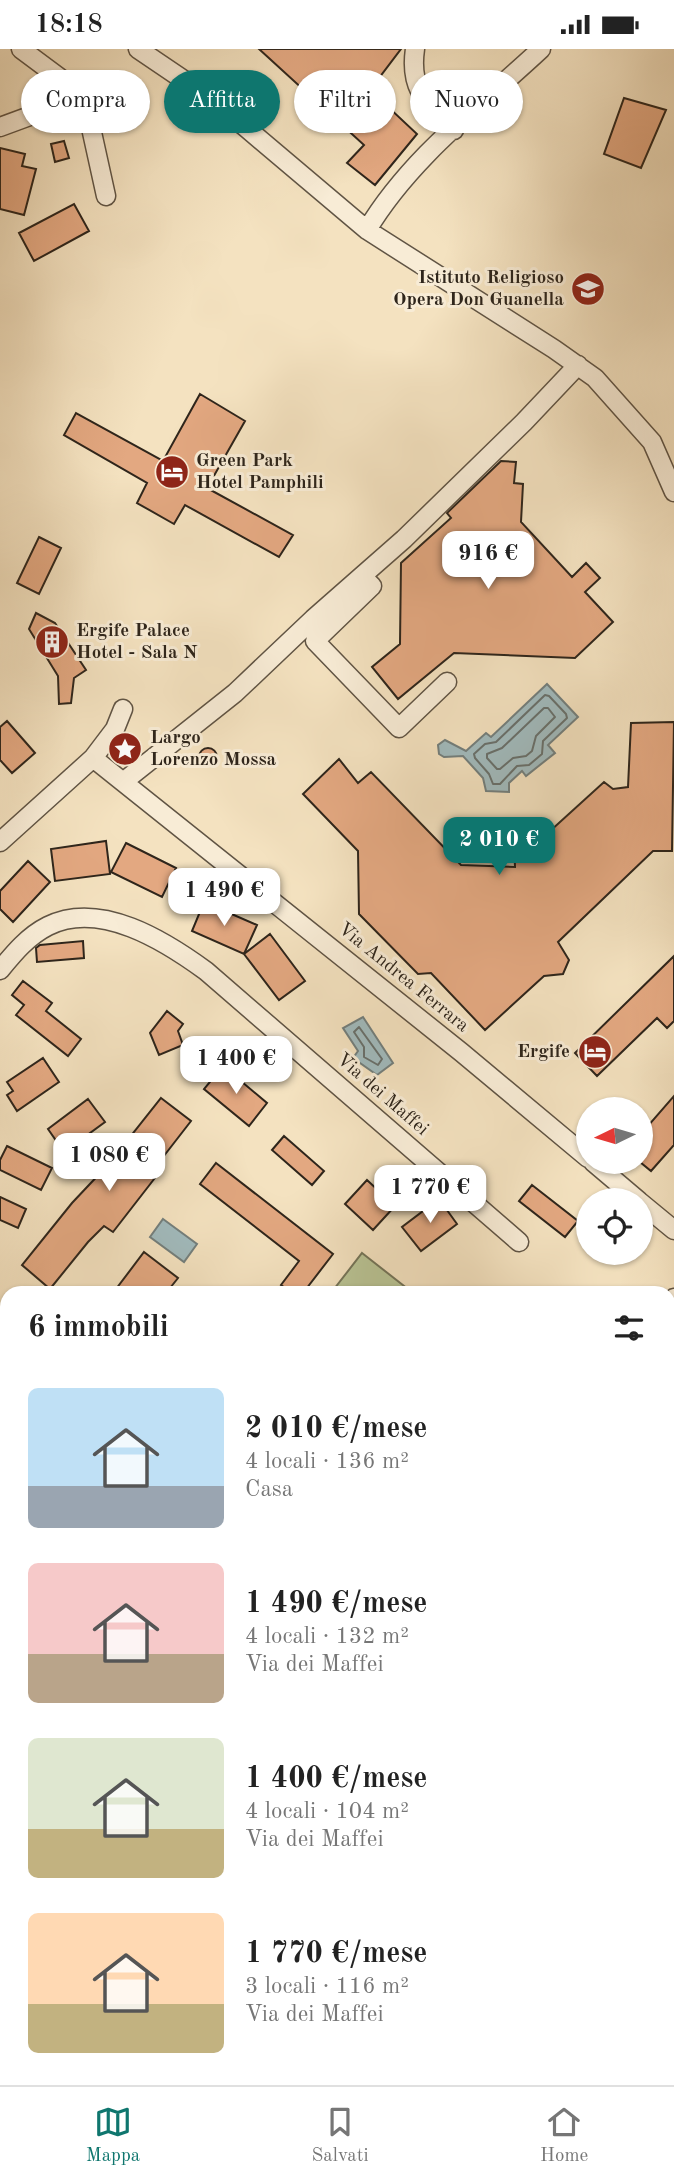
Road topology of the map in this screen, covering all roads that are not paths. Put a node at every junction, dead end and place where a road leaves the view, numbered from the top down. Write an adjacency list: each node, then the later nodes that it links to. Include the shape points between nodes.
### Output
1 (21, 49): 5 (street)
2 (138, 49): 13 (street, via 233,117)
3 (415, 49): 6 (street)
4 (541, 49): 7 (street)
5 (49, 70)
6 (413, 70)
7 (518, 70)
8 (21, 119): 9 (street)
9 (0, 127)
10 (92, 133): 12 (street)
11 (450, 133): 13 (street, via 402,180)
12 (106, 196)
13 (367, 230): 14 (street)
14 (578, 365): 15 (street, via 652,442); 16 (street)
15 (674, 492)
16 (362, 576): 17 (street, via 372,586 315,641 399,728); 20 (street, via 235,693)
17 (447, 682)
18 (122, 709): 19 (street, via 115,729)
19 (93, 758): 20 (street); 21 (street)
20 (123, 782): 23 (street, Via Andrea Ferrara)
21 (0, 842)
22 (0, 969): 28 (street, Via dei Maffei, via 29,939 62,921 97,919 166,943 206,971)
23 (576, 1148)
24 (607, 1174): 25 (street)
25 (624, 1188)
26 (653, 1212): 27 (street)
27 (674, 1230)
28 (519, 1242)

